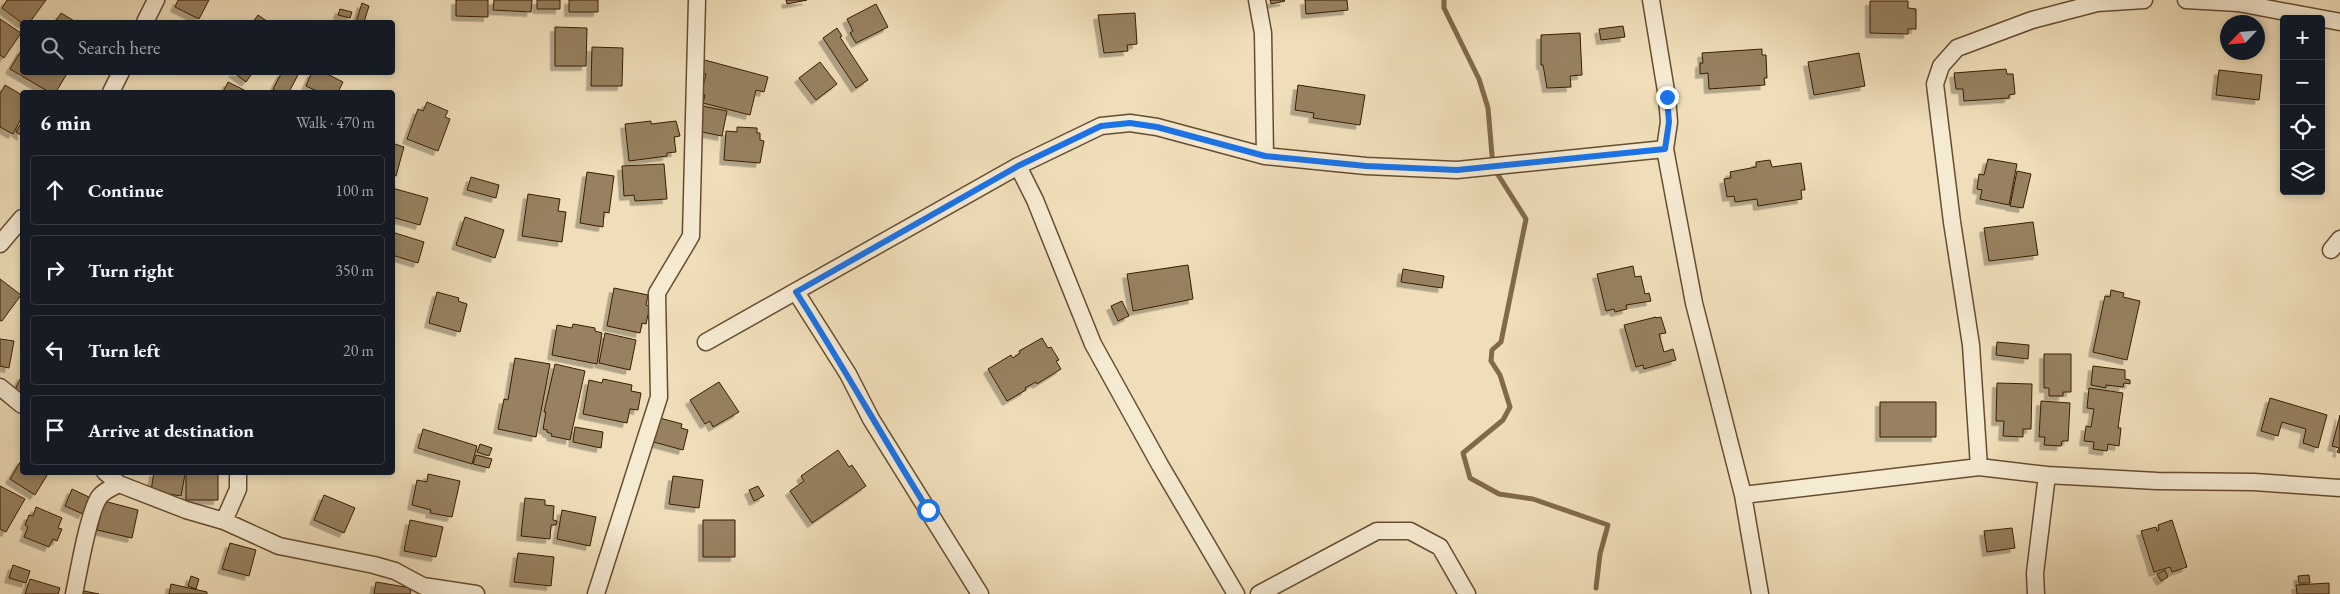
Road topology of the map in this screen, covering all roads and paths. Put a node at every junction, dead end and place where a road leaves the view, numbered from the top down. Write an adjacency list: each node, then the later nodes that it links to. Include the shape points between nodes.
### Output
1 (156, 0): 7 (street)
2 (697, 0): 30 (street, via 691,236 657,292 659,397)
3 (1257, 0): 12 (street, via 1264,33)
4 (1651, 0): 11 (street, via 1667,97 1669,122)
5 (2144, 0): 20 (street, via 2097,3 2032,20 1957,48 1941,66 1936,84 1971,346)
6 (2186, 0): 8 (street, via 2238,3)
7 (146, 20)
8 (2340, 22)
9 (120, 75): 10 (street)
10 (112, 90)
11 (1665, 149): 12 (street, via 1457,170 1366,166); 26 (street, via 1694,303)
12 (1265, 156): 13 (street, via 1157,127 1130,123 1101,126)
13 (1018, 166): 16 (street); 32 (street, via 1093,344)
14 (20, 220): 15 (street)
15 (0, 244)
16 (796, 292): 17 (street); 31 (street)
17 (706, 342)
18 (0, 387): 19 (street)
19 (20, 403)
20 (1979, 468): 23 (street); 26 (street)
21 (108, 475): 24 (street)
22 (238, 475): 27 (street, via 238,489)
23 (2047, 475): 25 (street); 36 (street, via 2035,573)
24 (119, 484): 27 (street); 28 (street, via 98,499 87,532)
25 (2340, 488)
26 (1743, 495): 35 (street)
27 (224, 521): 29 (street, via 279,546 374,565 395,571 423,586)
28 (74, 594)
29 (476, 594)
30 (596, 594)
31 (980, 594)
32 (1236, 594)
33 (1259, 594): 34 (street, via 1377,531 1410,531 1440,547)
34 (1467, 594)
35 (1760, 594)
36 (2036, 594)

